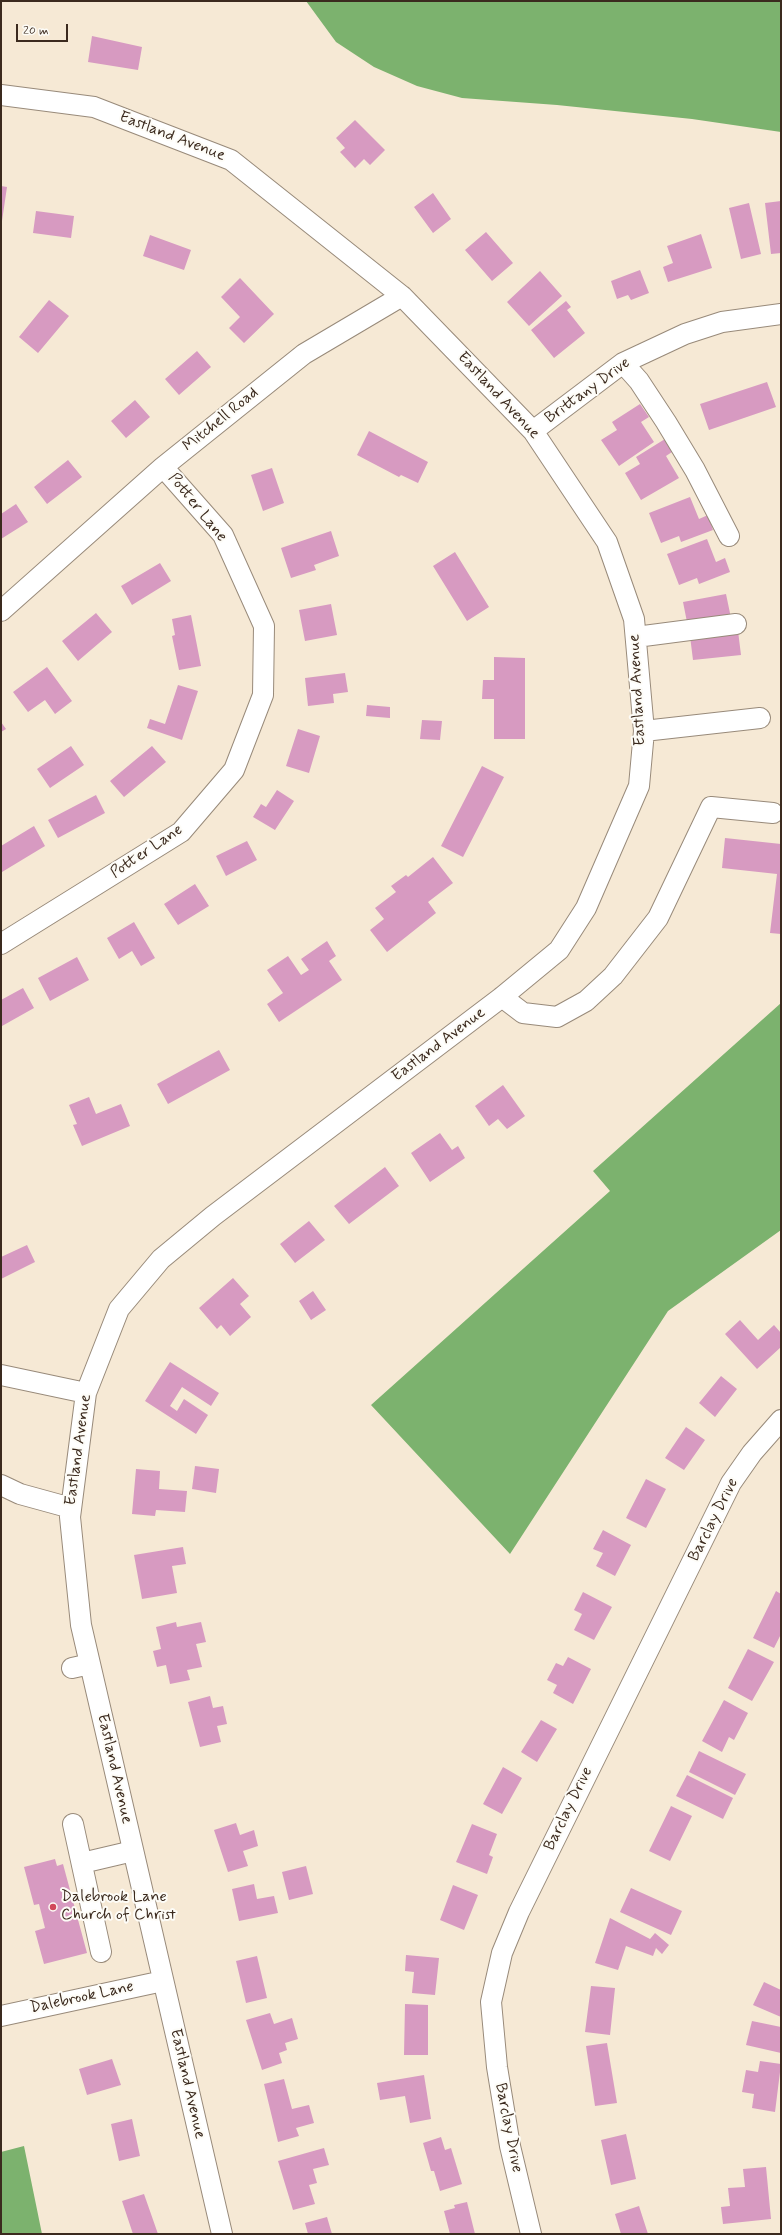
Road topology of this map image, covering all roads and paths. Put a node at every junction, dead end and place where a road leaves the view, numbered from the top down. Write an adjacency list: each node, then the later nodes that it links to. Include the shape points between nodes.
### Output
1 (1, 95): 2 (street, Eastland Avenue, via 94,107 231,160)
2 (402, 296): 5 (street, Eastland Avenue); 6 (street, Mitchell Road, via 304,354)
3 (781, 314): 4 (street, Brittany Drive, via 722,322 685,334)
4 (623, 363): 5 (street, Brittany Drive); 7 (street, via 639,381 666,422 695,470)
5 (534, 431): 10 (street, Eastland Avenue, via 607,542 634,619)
6 (163, 467): 8 (street, Mitchell Road); 14 (street, Potter Lane, via 223,535 264,626 263,695 234,770 181,832)
7 (729, 536)
8 (1, 611)
9 (736, 624): 10 (street)
10 (636, 637): 12 (street, Eastland Avenue)
11 (760, 718): 12 (street)
12 (644, 730): 15 (street, Eastland Avenue, via 639,786 586,908 559,950)
13 (774, 813): 15 (street, via 711,807 658,918 613,976 586,1001 557,1017 523,1013)
14 (1, 944)
15 (502, 997): 17 (street, Eastland Avenue, via 219,1211 161,1258 119,1309)
16 (1, 1376): 17 (street)
17 (86, 1393): 20 (street, Eastland Avenue)
18 (781, 1420): 28 (street, Barclay Drive, via 752,1453 731,1483 519,1912 502,1953 491,2002 497,2067 510,2146)
19 (1, 1485): 20 (street, via 20,1494)
20 (71, 1508): 22 (street, Eastland Avenue, via 81,1625 81,1666)
21 (73, 1824): 23 (street)
22 (133, 1851): 23 (street); 25 (street, Eastland Avenue)
23 (82, 1863): 24 (street)
24 (101, 1952)
25 (163, 1981): 26 (street, Dalebrook Lane); 27 (street, Eastland Avenue)
26 (1, 2016)
27 (222, 2234)
28 (531, 2234)

